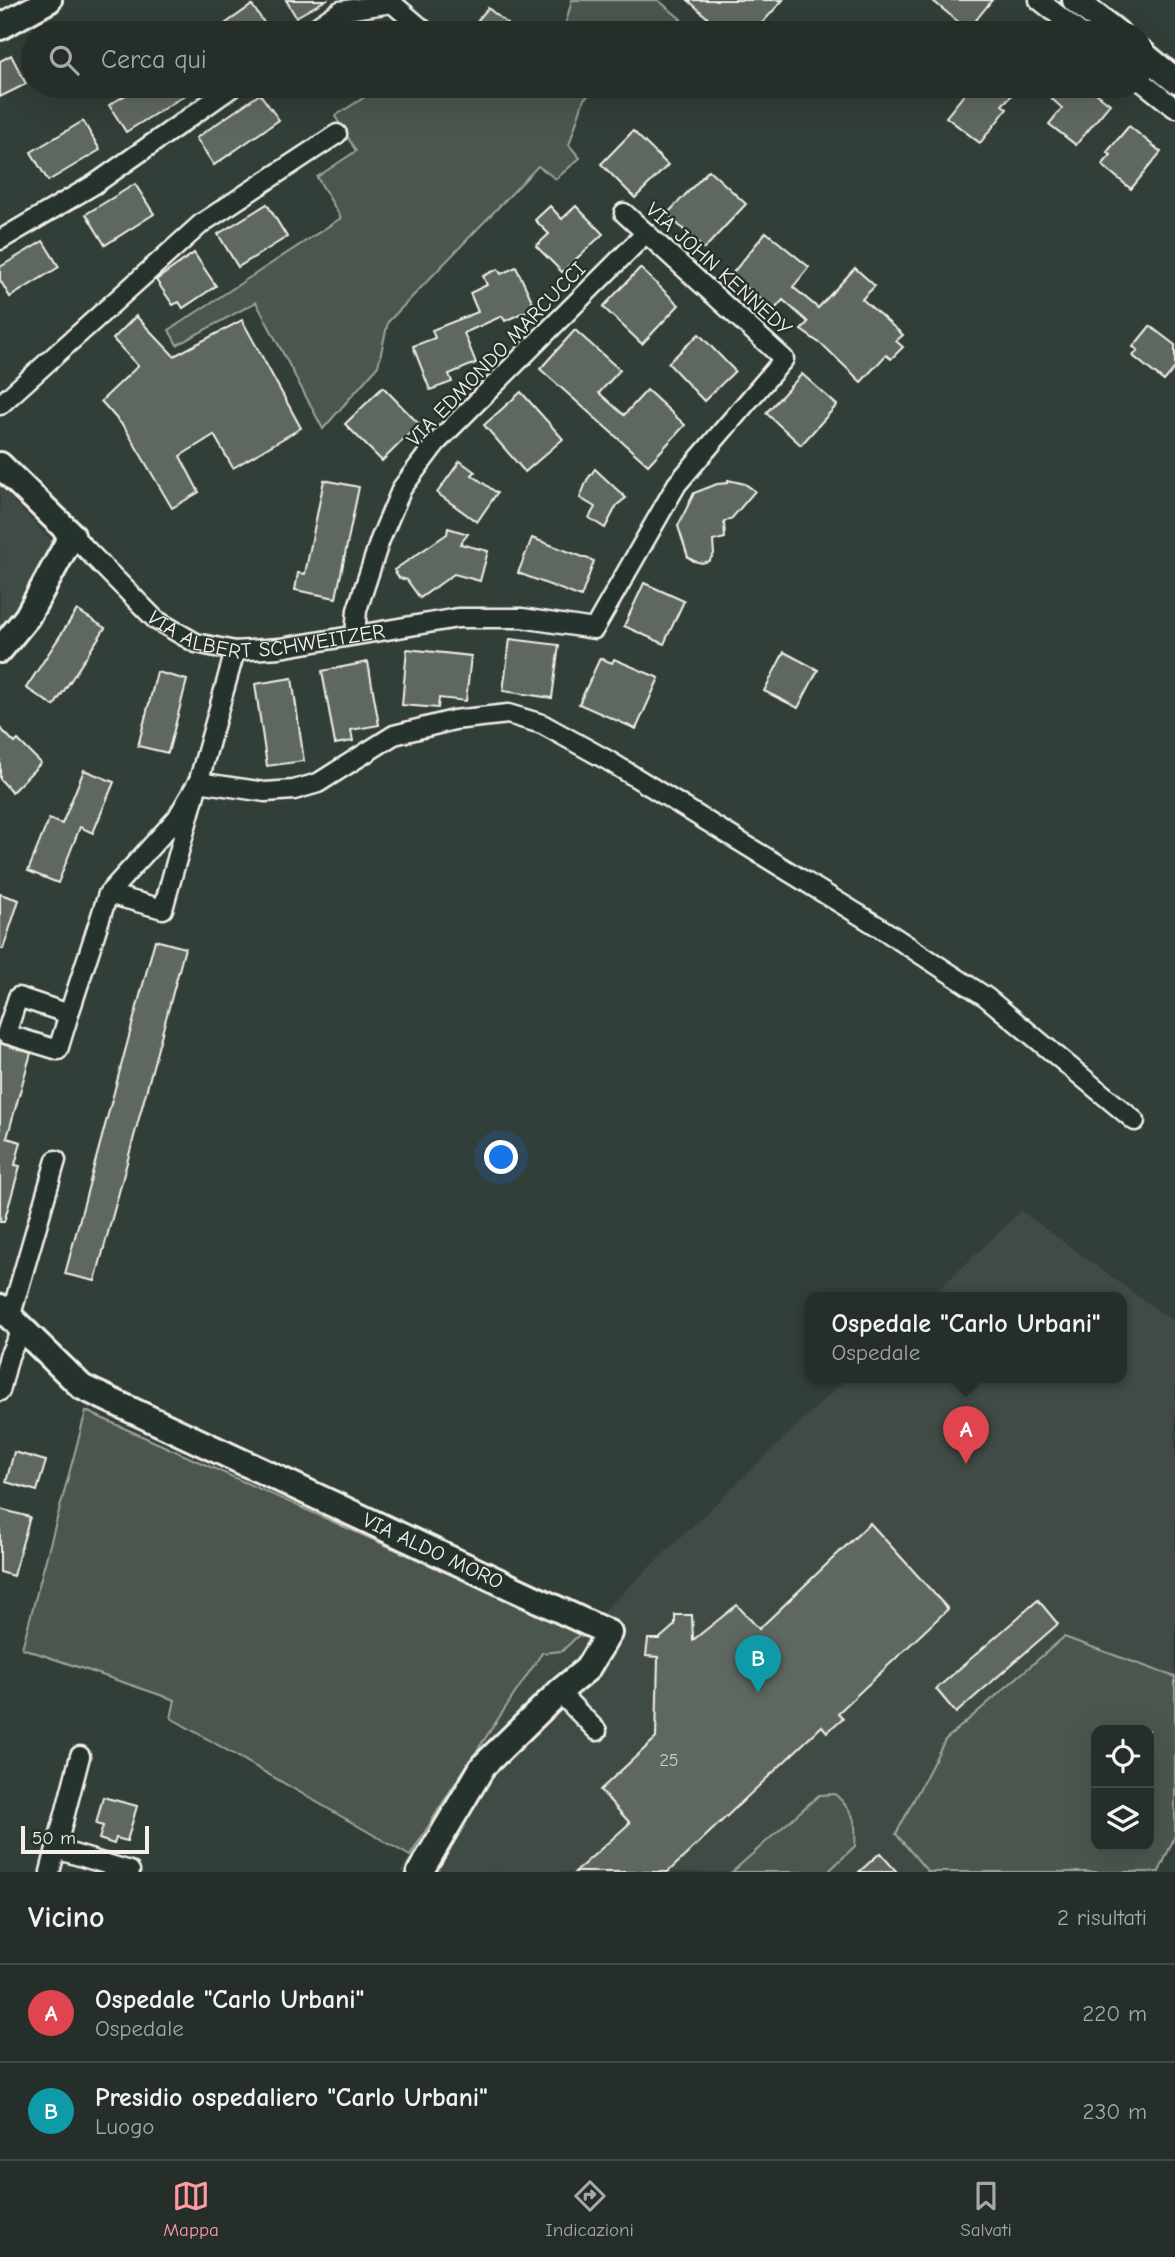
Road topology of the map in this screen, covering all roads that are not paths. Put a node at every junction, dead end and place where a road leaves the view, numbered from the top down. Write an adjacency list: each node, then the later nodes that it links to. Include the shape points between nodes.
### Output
1 (49, 0): 9 (street)
2 (1039, 0): 7 (street)
3 (1075, 0): 8 (street)
4 (392, 1): 5 (street, via 340,11); 6 (street)
5 (325, 21)
6 (414, 21)
7 (1066, 21)
8 (1102, 21)
9 (0, 27)
10 (1154, 63): 11 (street)
11 (1175, 80)
12 (1154, 91): 14 (street)
13 (217, 98): 18 (street, via 94,184)
14 (1175, 108)
15 (337, 134): 19 (street, via 202,223)
16 (624, 212): 17 (street, VIA JOHN KENNEDY)
17 (646, 233): 22 (street, VIA JOHN KENNEDY, via 785,359 677,484); 23 (street, VIA EDMONDO MARCUCCI, via 436,443 402,488 357,610)
18 (0, 240)
19 (0, 405)
20 (0, 465): 21 (street, VIA ALBERT SCHWEITZER)
21 (72, 535): 24 (street, via 27,617); 25 (street, VIA ALBERT SCHWEITZER, via 156,620 196,643)
22 (594, 629): 23 (street, VIA ALBERT SCHWEITZER, via 522,618 458,618)
23 (355, 635): 25 (street, VIA ALBERT SCHWEITZER)
24 (0, 650)
25 (235, 651): 26 (street)
26 (198, 782): 27 (street, via 177,818); 27 (street, via 163,909); 29 (street, via 265,792 294,790 318,783 394,735 454,720 508,714 542,724 879,927 986,997)
27 (108, 894): 28 (street)
28 (69, 1014)
29 (1135, 1121)
30 (56, 1160): 31 (street)
31 (10, 1318): 32 (street, via 9,1356); 33 (street, VIA ALDO MORO, via 82,1387 609,1633 587,1669)
32 (0, 1391)
33 (559, 1692): 34 (street); 39 (street, VIA ALDO MORO, via 483,1766)
34 (597, 1731)
35 (80, 1756): 36 (street)
36 (56, 1849): 37 (street); 38 (street)
37 (130, 1871)
38 (50, 1872)
39 (420, 1872)

